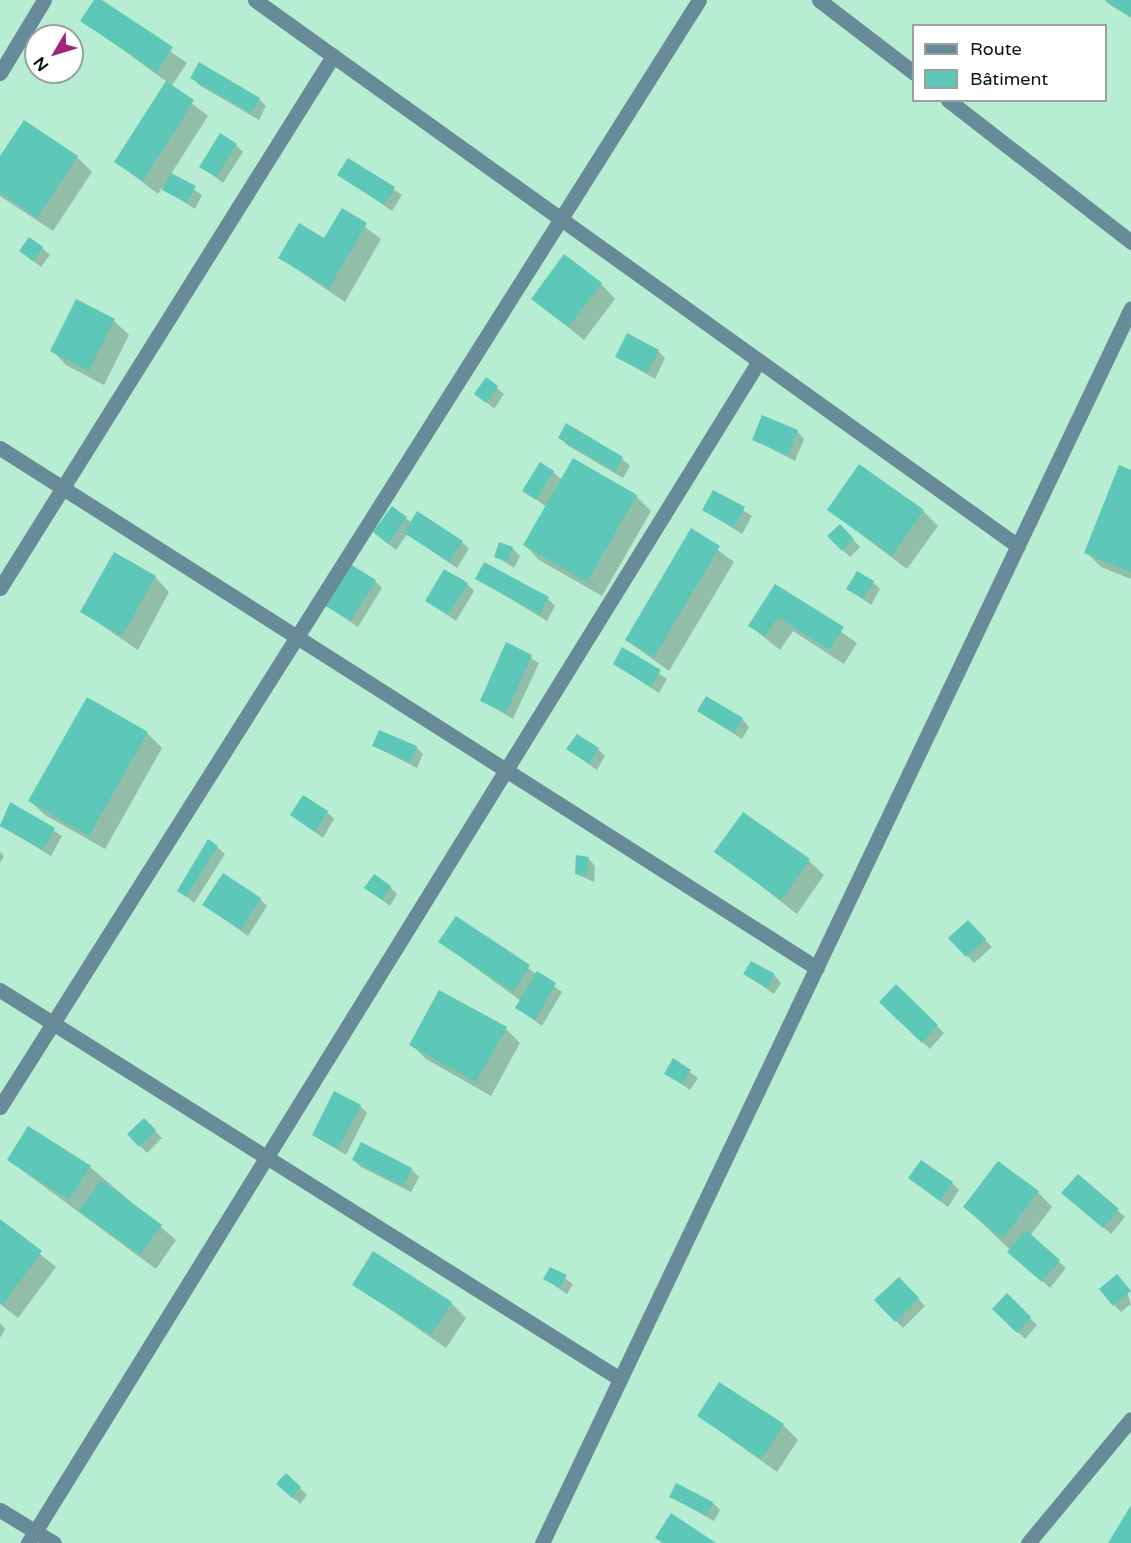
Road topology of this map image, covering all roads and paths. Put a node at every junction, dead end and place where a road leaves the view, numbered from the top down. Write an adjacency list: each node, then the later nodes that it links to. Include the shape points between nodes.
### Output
1 (44, 0): 7 (street)
2 (255, 0): 5 (street)
3 (699, 0): 9 (street)
4 (819, 0): 6 (street)
5 (333, 56): 9 (street); 14 (street)
6 (912, 71)
7 (0, 73)
8 (951, 102): 10 (street)
9 (561, 219): 12 (street); 17 (street)
10 (1131, 242)
11 (1131, 308): 15 (street)
12 (759, 361): 15 (street); 18 (street)
13 (0, 448): 14 (street)
14 (63, 488): 16 (street); 17 (street)
15 (1018, 546): 19 (street)
16 (0, 588)
17 (297, 637): 18 (street); 21 (street)
18 (506, 770): 19 (street); 23 (street)
19 (817, 968): 24 (street)
20 (0, 990): 21 (street)
21 (53, 1023): 22 (street); 23 (street)
22 (0, 1107)
23 (267, 1157): 24 (street); 27 (street)
24 (620, 1379): 29 (street)
25 (1131, 1419): 30 (street)
26 (0, 1510): 27 (street)
27 (31, 1537): 28 (street)
28 (54, 1543)
29 (542, 1543)
30 (1028, 1543)

